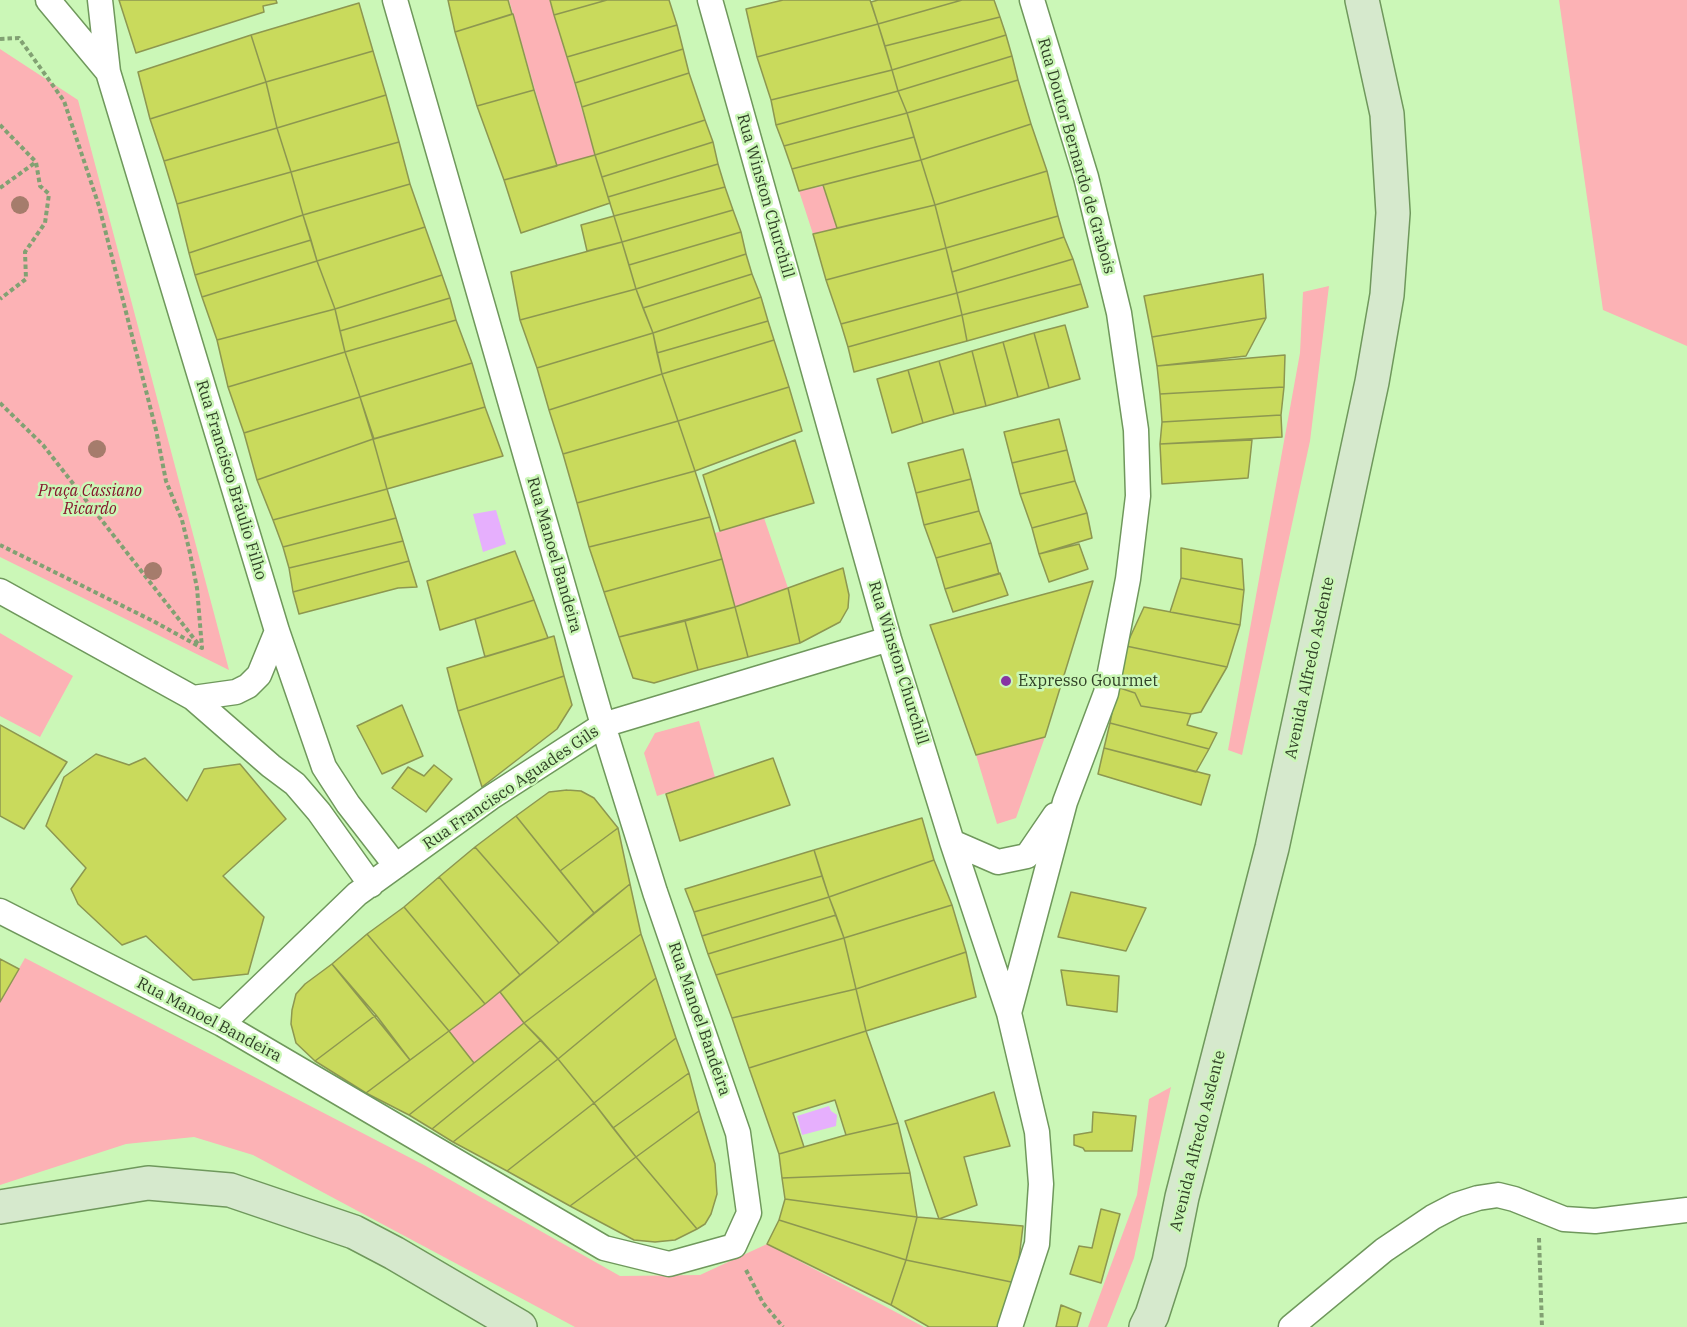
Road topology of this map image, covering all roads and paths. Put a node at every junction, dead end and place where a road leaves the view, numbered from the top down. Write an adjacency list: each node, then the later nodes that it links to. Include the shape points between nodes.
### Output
1 (48, 0): 8 (street, Rua Francisco Bráulio Filho)
2 (100, 0): 8 (street, Rua Francisco Bráulio Filho)
3 (395, 0): 20 (street, Rua Manoel Bandeira)
4 (710, 0): 17 (street, Rua Winston Churchill)
5 (1032, 0): 21 (street, Rua Doutor Bernardo de Grabois, via 1086,177 1116,302 1136,430 1138,496 1128,579 1106,693)
6 (1362, 0): 35 (street, Avenida Alfredo Asdente, via 1387,114 1393,213 1387,295 1372,382 1272,848 1182,1197 1169,1262)
7 (0, 39): 18 (path, via 19,38 63,101 99,206 166,481 190,553)
8 (108, 72): 16 (street, Rua Francisco Bráulio Filho)
9 (0, 125): 10 (path)
10 (36, 162): 11 (path); 12 (path, via 40,186 49,194 45,223 25,252 26,279)
11 (0, 188)
12 (0, 299)
13 (0, 403): 18 (path, via 43,445)
14 (0, 545): 18 (path)
15 (0, 591): 19 (street)
16 (277, 631): 19 (street, via 259,675 248,686 236,692); 23 (street, Rua Francisco Bráulio Filho, via 324,767)
17 (889, 639): 20 (street, Rua Francisco Aguades Gils); 22 (street, Rua Winston Churchill)
18 (201, 648)
19 (193, 698): 24 (street, via 295,784)
20 (603, 725): 23 (street, Rua Francisco Aguades Gils, via 490,798); 31 (street, Rua Manoel Bandeira, via 738,1132 749,1213)
21 (1065, 802): 22 (street, via 1027,856 998,862); 26 (street, Rua Doutor Bernardo de Grabois)
22 (952, 842): 26 (street, Rua Winston Churchill)
23 (396, 866): 24 (street, Rua Francisco Aguades Gils)
24 (371, 885): 27 (street, Rua Francisco Aguades Gils)
25 (0, 911): 27 (street, Rua Manoel Bandeira)
26 (1009, 1013): 34 (street, Rua Winston Churchill, via 1037,1132 1041,1184 1038,1244)
27 (222, 1024): 31 (street, Rua Manoel Bandeira, via 604,1248 669,1264)
28 (0, 1207): 32 (street, via 148,1183 230,1190 354,1232)
29 (1538, 1210): 30 (street, via 1564,1219 1595,1221); 36 (street, via 1498,1195 1478,1198 1432,1216); 37 (path)
30 (1687, 1210)
31 (734, 1246): 33 (path, via 763,1303)
32 (520, 1327)
33 (783, 1327)
34 (1010, 1327)
35 (1146, 1327)
36 (1291, 1327)
37 (1542, 1327)

